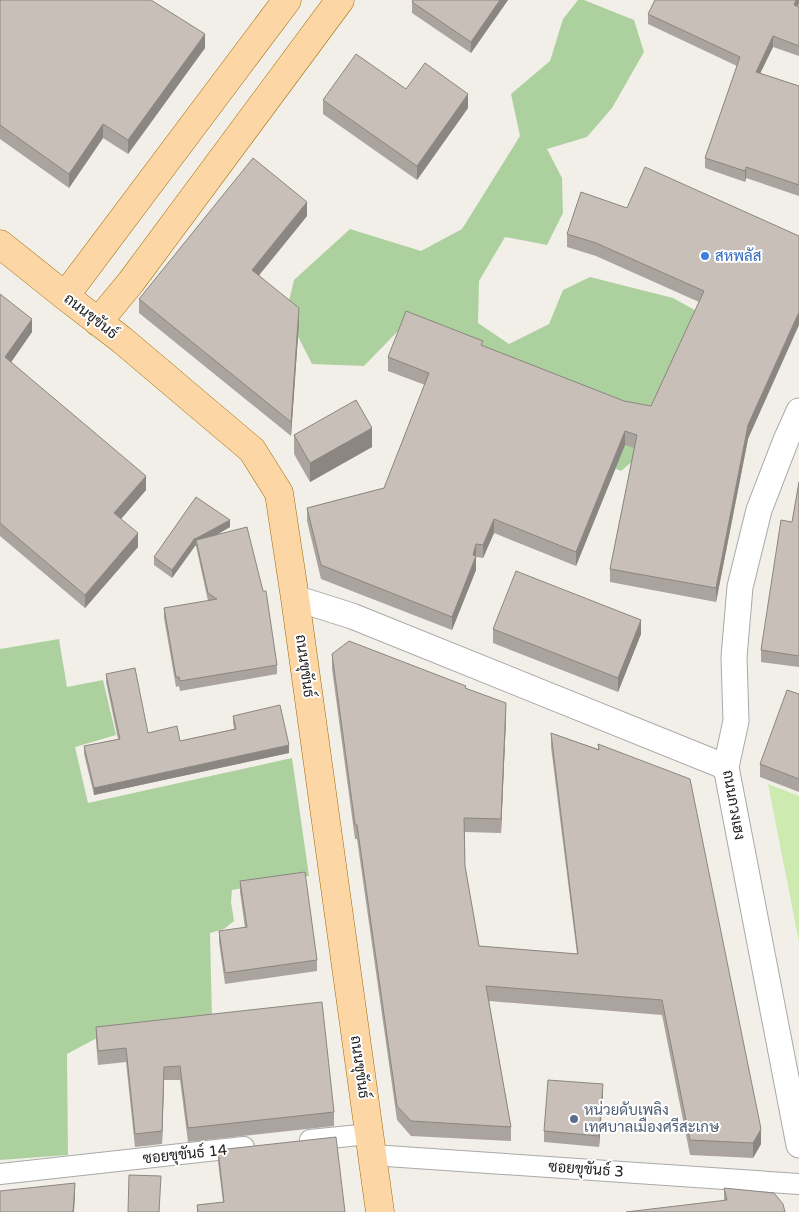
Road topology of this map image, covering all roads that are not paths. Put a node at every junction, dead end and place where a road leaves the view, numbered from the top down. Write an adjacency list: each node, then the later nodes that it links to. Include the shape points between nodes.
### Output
1 (287, 0): 4 (main road)
2 (340, 0): 5 (main road)
3 (0, 244): 4 (main road, ถนนขุขันธ์)
4 (65, 296): 5 (main road, ถนนขุขันธ์)
5 (98, 322): 7 (main road, ถนนขุขันธ์, via 252,450 279,493)
6 (799, 411): 8 (street, ถนนกวงเฮง, via 759,510 740,587 734,657 736,721)
7 (295, 598): 8 (street, via 352,616); 10 (main road, ถนนขุขันธ์)
8 (726, 767): 11 (street, ถนนกวงเฮง)
9 (292, 1142): 10 (street)
10 (371, 1144): 14 (street, ซอยขุขันธ์ 3); 15 (main road, ถนนขุขันธ์)
11 (799, 1145)
12 (262, 1146): 13 (street, ซอยขุขันธ์ 14)
13 (0, 1174)
14 (799, 1184)
15 (380, 1212)

